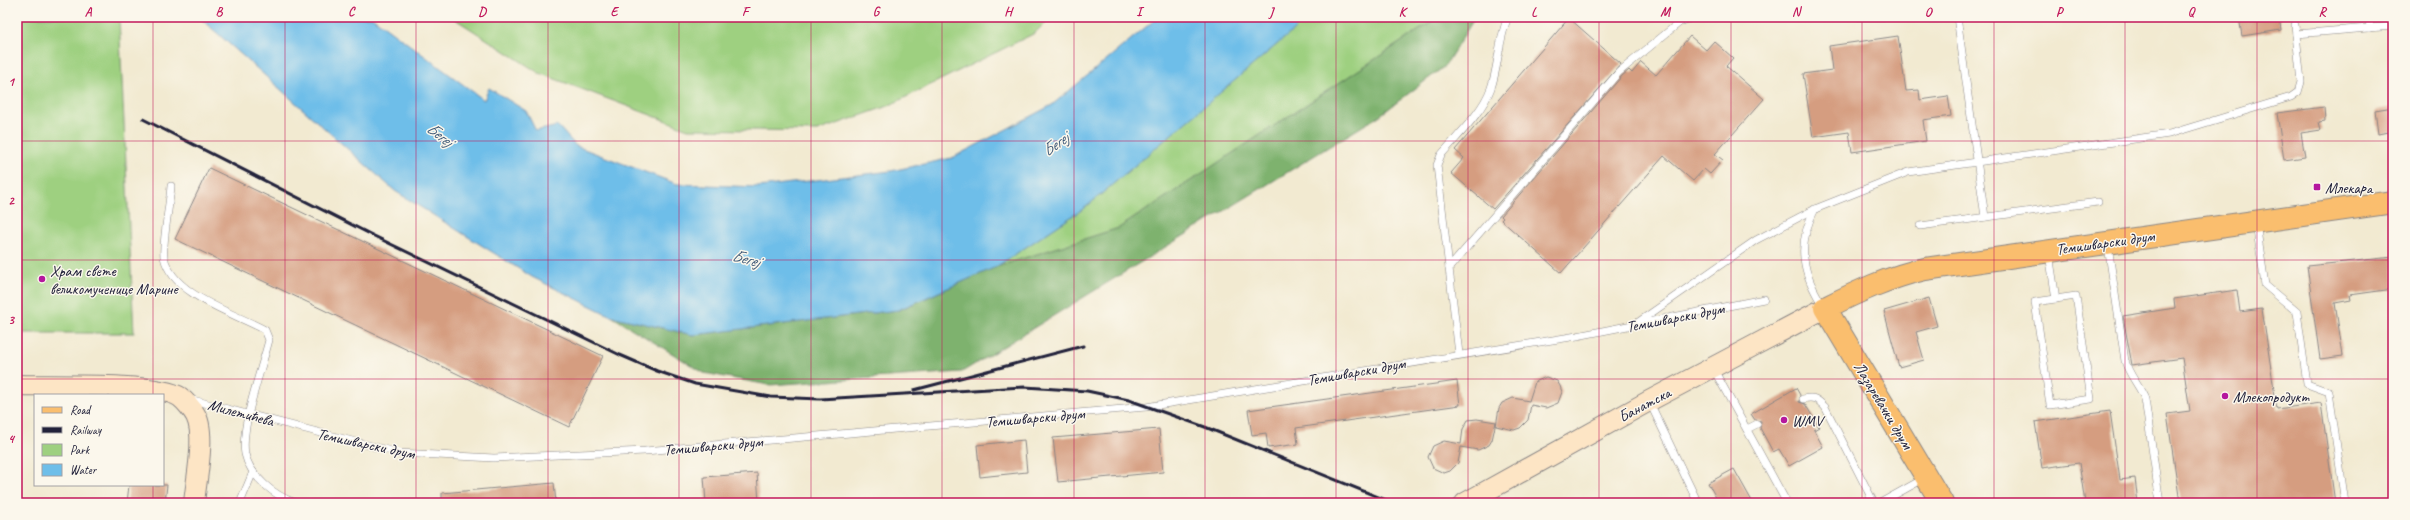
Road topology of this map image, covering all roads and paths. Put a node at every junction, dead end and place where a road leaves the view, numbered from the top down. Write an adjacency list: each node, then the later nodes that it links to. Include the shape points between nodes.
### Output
1 (1508, 17): 21 (lane, via 1501,34 1490,89 1484,103 1441,154 1437,165)
2 (1693, 17): 21 (lane, via 1680,22 1619,72)
3 (1860, 17): 4 (lane)
4 (1882, 17)
5 (1957, 17): 11 (lane)
6 (2369, 17): 9 (lane)
7 (2295, 25): 10 (lane)
8 (2393, 26): 9 (lane)
9 (2370, 28): 10 (lane)
10 (2296, 34): 11 (lane, via 2301,82 2298,92 2291,97 2169,134)
11 (1977, 162): 15 (lane, via 1908,172); 16 (lane)
12 (171, 186): 32 (lane, via 164,256 171,275 197,296 266,330 269,340)
13 (2098, 202): 16 (lane)
14 (2393, 202): 17 (main road, Темишварски друм)
15 (1815, 209): 24 (lane, via 1805,227 1802,248 1809,278); 25 (lane, via 1756,240)
16 (1985, 217): 18 (lane)
17 (2255, 221): 19 (main road, Темишварски друм); 48 (lane, via 2265,285 2297,312 2307,384 2329,392)
18 (1920, 226)
19 (2107, 242): 20 (main road, Темишварски друм); 47 (lane, via 2125,361 2128,371 2139,384 2145,399)
20 (2048, 250): 23 (lane); 24 (main road, Темишварски друм, via 1902,274)
21 (1449, 268): 26 (lane)
22 (1764, 299): 25 (lane, Темишварски друм)
23 (2056, 299): 23 (lane, via 2076,296 2091,399 2050,405 2035,302)
24 (1825, 308): 27 (main road, Банатска); 37 (main road, Лазаревачки друм)
25 (1634, 325): 26 (lane, Темишварски друм)
26 (1459, 354): 34 (lane, Темишварски друм, via 1146,407 645,451 494,458 399,453)
27 (1713, 367): 31 (main road, Банатска); 35 (lane)
28 (17, 385): 29 (main road, Милетићева, via 124,387)
29 (180, 397): 32 (lane, Милетићева); 38 (main road, Милетићева, via 196,416 200,432)
30 (1803, 399): 44 (lane, via 1816,398 1825,407)
31 (1649, 401): 41 (main road, Банатска); 42 (lane)
32 (249, 413): 34 (lane, Милетићева); 36 (lane, via 245,453)
33 (1757, 424): 35 (lane)
34 (302, 429)
35 (1747, 429): 43 (lane)
36 (253, 472): 39 (lane); 40 (lane, via 268,487)
37 (1927, 477): 45 (lane); 46 (main road, Лазаревачки друм)
38 (194, 503)
39 (240, 503)
40 (296, 503)
41 (1465, 503)
42 (1698, 503)
43 (1787, 503)
44 (1874, 503)
45 (1880, 503)
46 (1942, 503)
47 (2160, 503)
48 (2345, 503)

